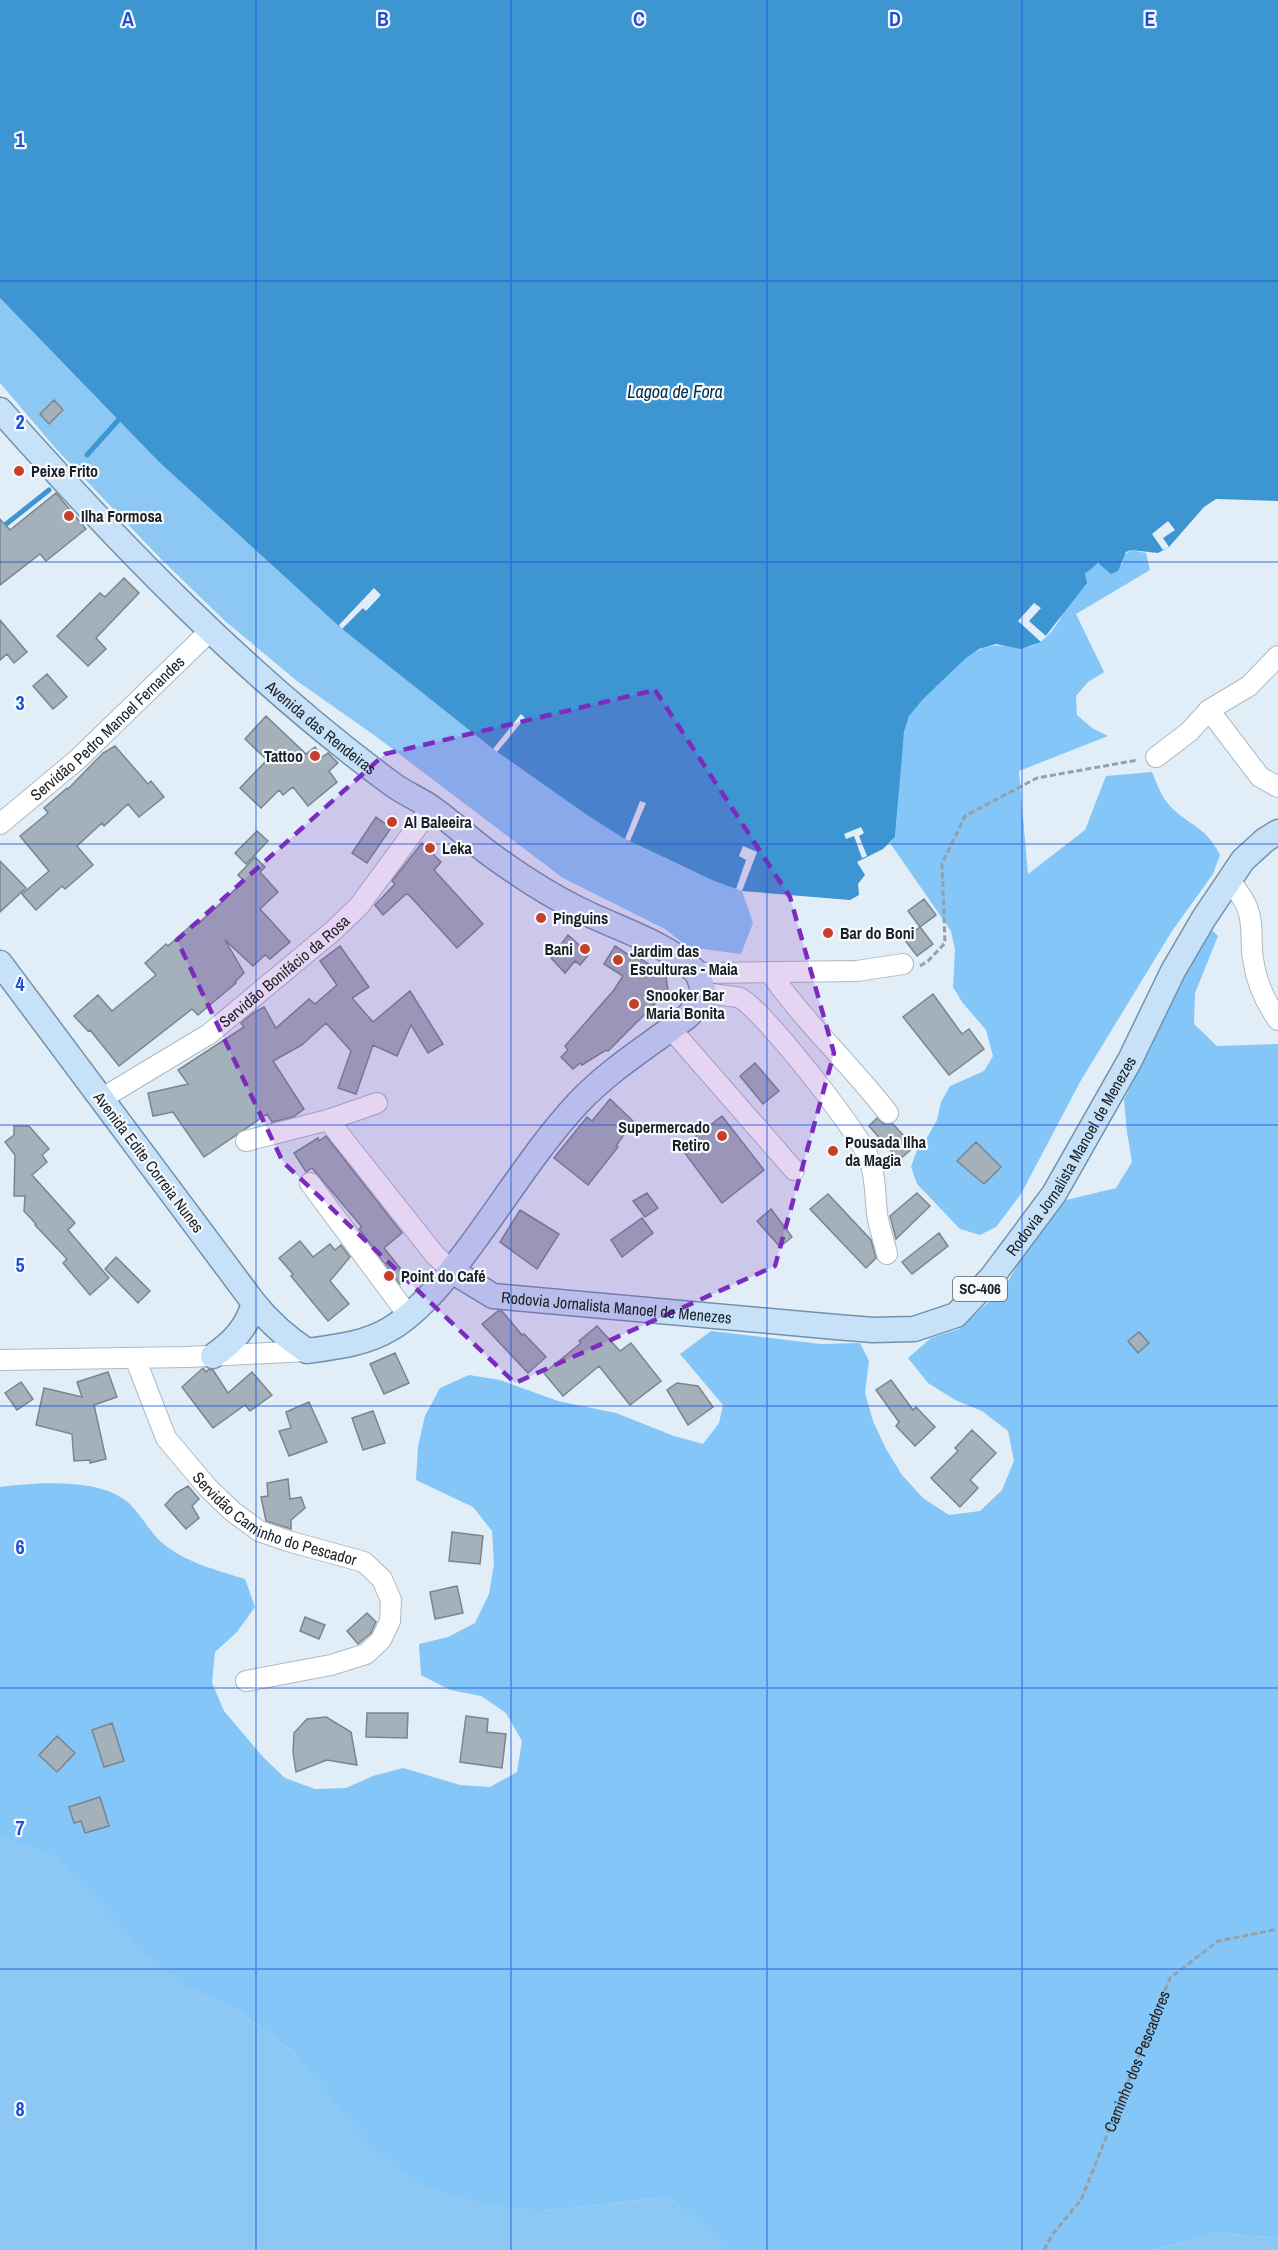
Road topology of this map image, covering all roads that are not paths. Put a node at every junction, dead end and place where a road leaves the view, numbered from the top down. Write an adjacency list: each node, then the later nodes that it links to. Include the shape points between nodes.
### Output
1 (0, 410): 2 (main road, Avenida das Rendeiras, via 125,545)
2 (211, 630): 7 (main road, Avenida das Rendeiras, via 358,758); 8 (street, Servidão Pedro Manoel Fernandes, via 78,759)
3 (1278, 656): 4 (street, via 1249,686)
4 (1209, 710): 5 (street, via 1189,732); 6 (street, via 1260,777)
5 (1156, 757)
6 (1278, 787)
7 (431, 808): 14 (main road, Avenida das Rendeiras, via 527,879 575,908 656,946); 17 (street, Servidão Bonifácio da Rosa, via 359,906 333,931 209,1034)
8 (0, 824)
9 (1278, 832): 10 (main road, Rodovia Jornalista Manoel de Menezes / SC-406, via 1243,861)
10 (1229, 879): 15 (street, via 1246,905 1258,980); 25 (main road, Rodovia Jornalista Manoel de Menezes / SC-406, via 1173,971 1130,1060 1054,1194 992,1276 956,1315 914,1329 812,1325 493,1296)
11 (0, 963): 17 (main road, Avenida Edite Correia Nunes)
12 (903, 964): 13 (street, via 857,971)
13 (771, 974): 14 (street); 19 (street)
14 (700, 983): 16 (main road, via 699,1003); 24 (street, via 717,996 739,997 751,1007 860,1140 870,1160)
15 (1278, 1020)
16 (671, 1029): 22 (street); 25 (main road, via 579,1102)
17 (101, 1099): 26 (main road, Avenida Edite Correia Nunes)
18 (377, 1103): 20 (street)
19 (888, 1113)
20 (328, 1120): 21 (street); 25 (street)
21 (246, 1141)
22 (794, 1170)
23 (310, 1183): 27 (street)
24 (887, 1254)
25 (452, 1271): 27 (main road)
26 (254, 1303): 28 (main road, Avenida Edite Correia Nunes, via 286,1337); 29 (main road, via 242,1331)
27 (408, 1315): 28 (main road, via 391,1329 362,1342)
28 (307, 1351): 29 (street)
29 (213, 1356): 30 (street)
30 (135, 1358): 31 (street); 32 (street, Servidão Caminho do Pescador, via 166,1437 185,1463 232,1511 260,1531 364,1562 382,1579 391,1600 390,1621 381,1640 366,1654 332,1665)
31 (0, 1360)
32 (246, 1680)

